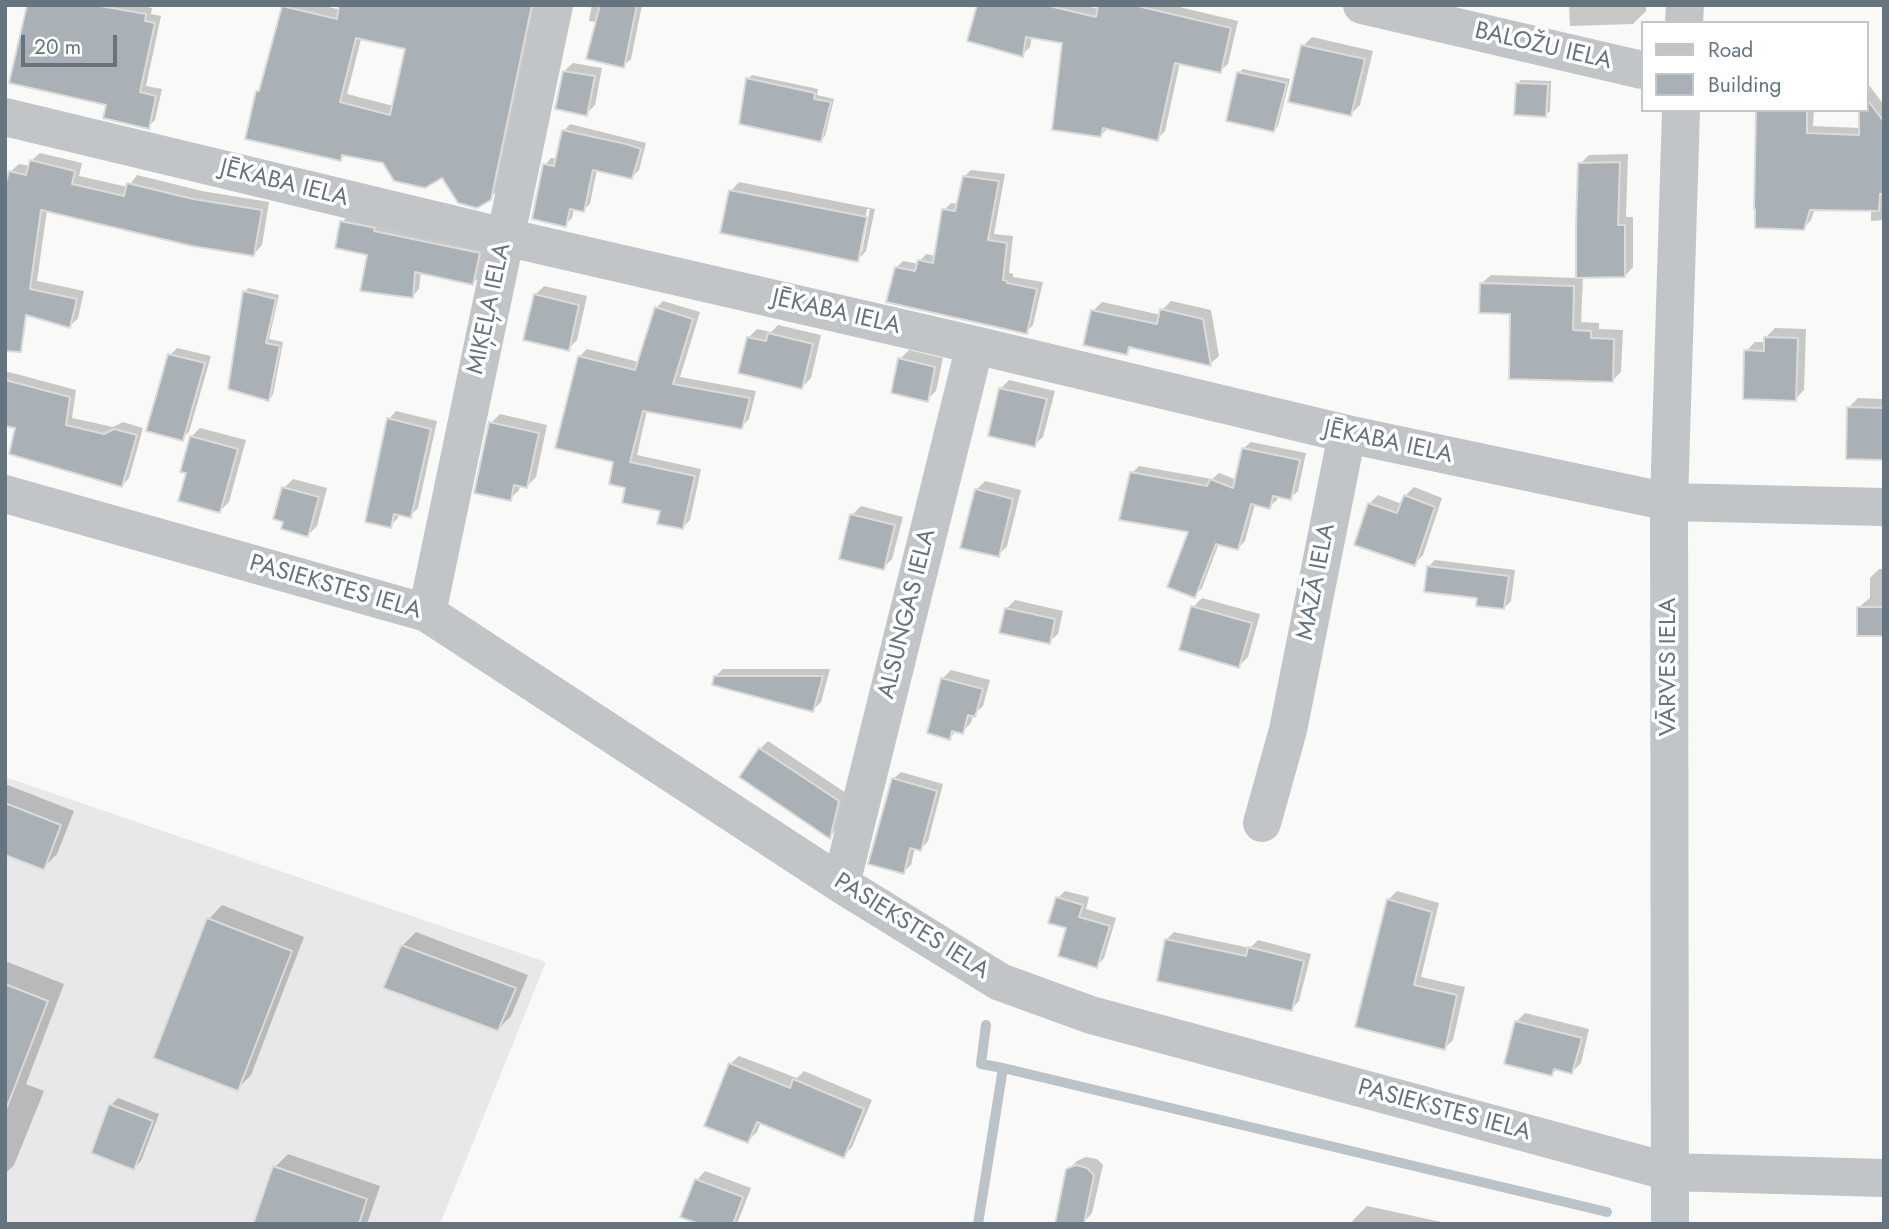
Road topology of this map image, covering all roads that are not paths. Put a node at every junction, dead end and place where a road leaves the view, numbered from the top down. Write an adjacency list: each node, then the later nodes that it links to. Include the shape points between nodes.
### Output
1 (554, 5): 6 (street, MIĶEĻA IELA)
2 (1362, 5): 3 (street, BALOŽU IELA)
3 (1640, 70)
4 (1681, 112): 10 (street, VĀRVES IELA)
5 (5, 117): 6 (street, JĒKABA IELA)
6 (505, 237): 7 (street, JĒKABA IELA); 12 (street, MIĶEĻA IELA)
7 (975, 345): 8 (street, JĒKABA IELA); 14 (street, ALSUNGAS IELA)
8 (1347, 434): 10 (street, JĒKABA IELA); 13 (street, MAZĀ IELA, via 1288,730)
9 (5, 494): 12 (street, PASIEKSTES IELA)
10 (1669, 502): 11 (street, JĒKABA IELA); 15 (street, VĀRVES IELA)
11 (1884, 508)
12 (427, 613): 14 (street, PASIEKSTES IELA)
13 (1262, 823)
14 (841, 884): 15 (street, PASIEKSTES IELA, via 1000,982 1091,1015)
15 (1670, 1172): 16 (street, PASIEKSTES IELA); 17 (street, VĀRVES IELA)
16 (1884, 1178)
17 (1670, 1224)

